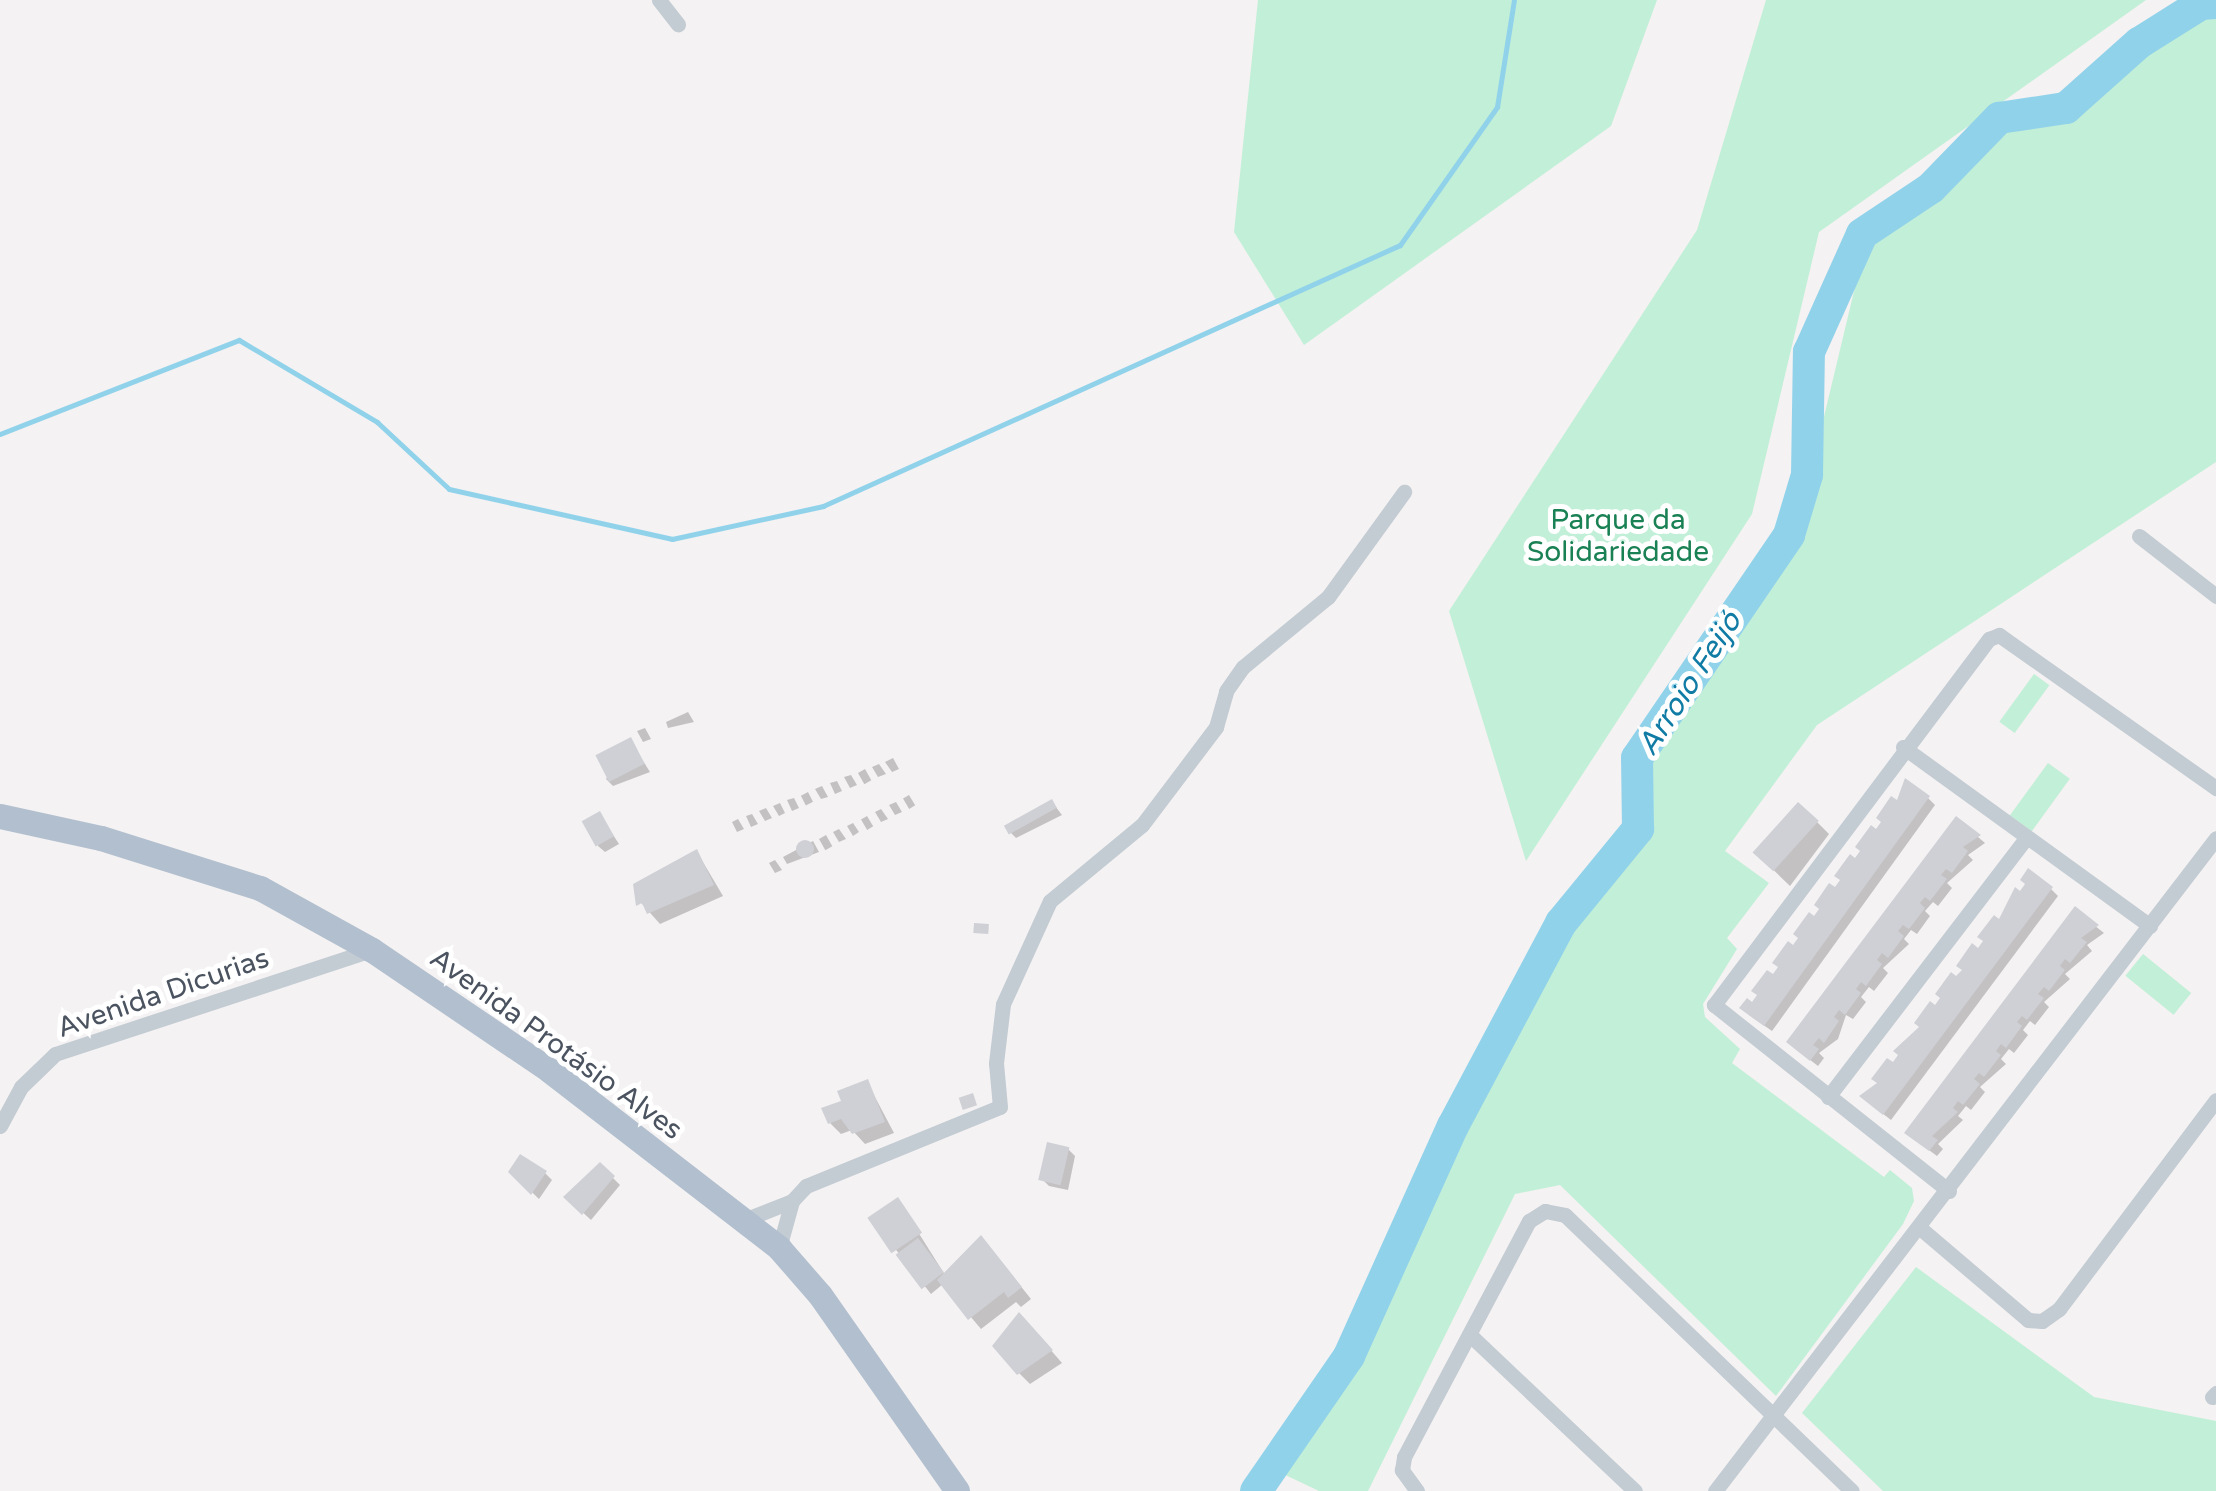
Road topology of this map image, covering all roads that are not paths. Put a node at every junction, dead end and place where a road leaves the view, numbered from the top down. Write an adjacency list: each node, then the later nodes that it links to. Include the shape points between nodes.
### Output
1 (659, 0): 2 (street)
2 (678, 24)
3 (1404, 492): 17 (street, via 1328,597 1244,667 1226,691 1216,727 1142,825 1050,901 1003,1004 996,1063 1000,1107 806,1186)
4 (2139, 536): 5 (street)
5 (2216, 596)
6 (1903, 747): 7 (street, via 1988,639 1999,634); 9 (street); 13 (street, via 1714,1005)
7 (2216, 788)
8 (0, 816): 12 (main road, Avenida Protásio Alves, via 101,838 260,888)
9 (2027, 837): 11 (street); 13 (street)
10 (2216, 838): 11 (street)
11 (2150, 926): 16 (street)
12 (372, 950): 15 (street, Avenida Dicurias, via 55,1054 22,1087); 18 (main road, Avenida Protásio Alves, via 549,1070)
13 (1828, 1097): 16 (street)
14 (2216, 1100): 19 (street, via 2058,1310 2042,1321 2028,1320)
15 (0, 1126)
16 (1950, 1191): 19 (street)
17 (792, 1201): 18 (street); 20 (street)
18 (744, 1220): 20 (main road, Avenida Protásio Alves)
19 (1920, 1228): 22 (street)
20 (779, 1248): 23 (main road, Avenida Protásio Alves, via 820,1295)
21 (1470, 1335): 22 (street, via 1530,1221 1545,1212 1566,1215); 24 (street, via 1404,1456 1402,1470); 25 (street)
22 (1777, 1418): 26 (street); 27 (street)
23 (957, 1491)
24 (1417, 1491)
25 (1635, 1491)
26 (1715, 1491)
27 (1852, 1491)

